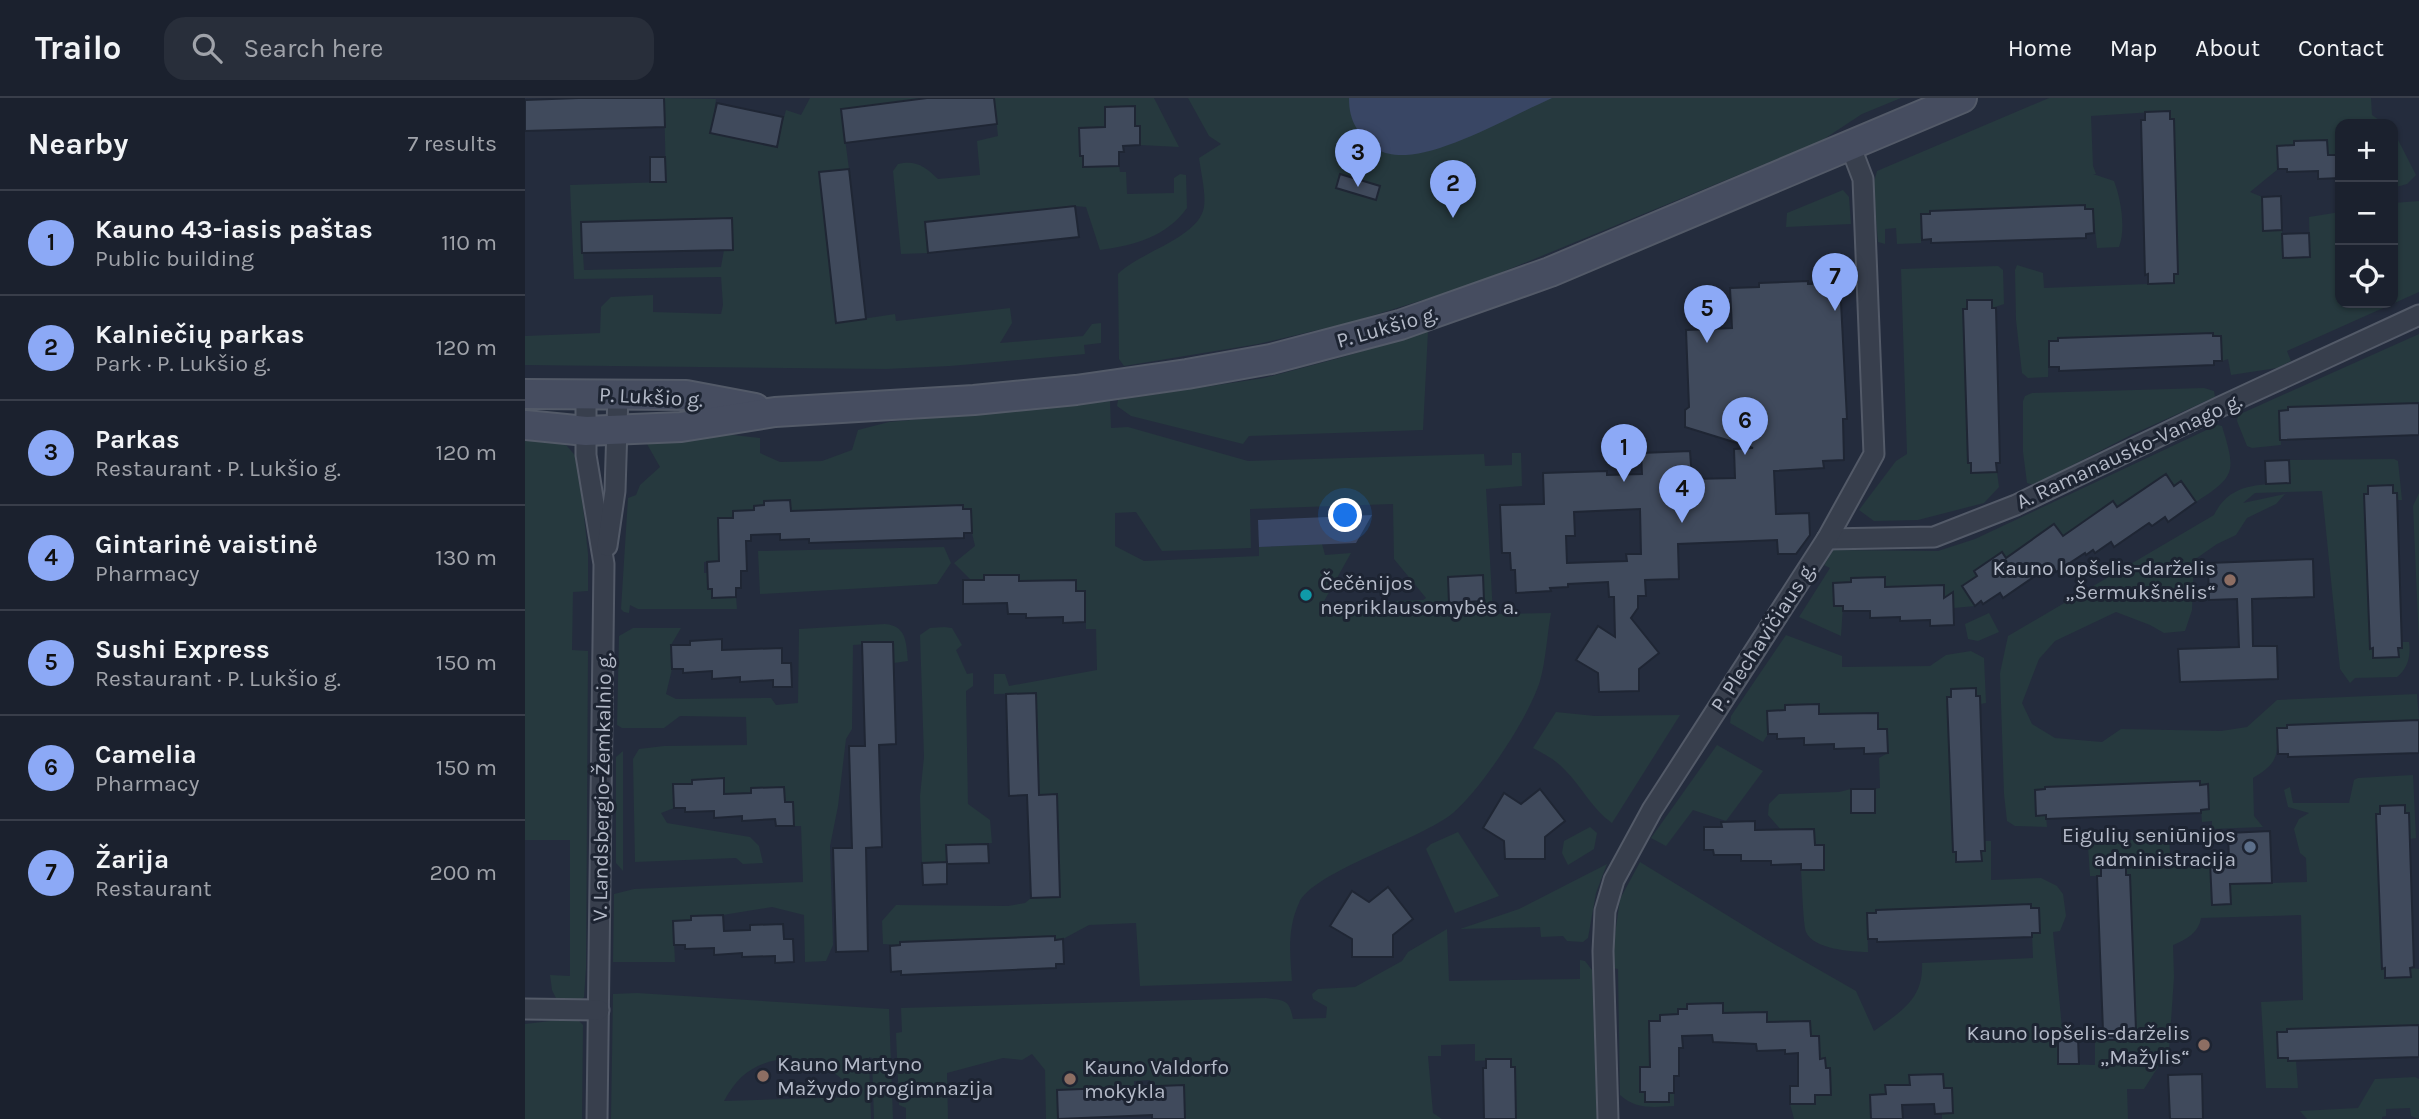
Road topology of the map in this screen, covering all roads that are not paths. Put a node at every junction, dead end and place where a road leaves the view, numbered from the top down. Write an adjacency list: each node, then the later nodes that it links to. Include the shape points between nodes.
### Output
1 (1962, 98): 2 (main road, P. Lukšio g.)
2 (1850, 145): 7 (main road, P. Lukšio g., via 1467,303 1271,359 1053,393); 11 (street, P. Plechavičiaus g., via 1863,179 1874,454)
3 (2419, 315): 11 (street, A. Ramanausko-Vanago g., via 2016,505 1934,537)
4 (525, 394): 5 (main road, P. Lukšio g.)
5 (586, 394): 6 (main road, P. Lukšio g.); 9 (street, V. Landsbergio-Žemkalnio g.)
6 (618, 394): 7 (main road, P. Lukšio g., via 686,395); 10 (street, V. Landsbergio-Žemkalnio g.)
7 (775, 412): 10 (main road, P. Lukšio g., via 681,427)
8 (525, 425): 9 (main road, P. Lukšio g.)
9 (586, 431): 10 (main road, P. Lukšio g.); 12 (street, V. Landsbergio-Žemkalnio g.)
10 (617, 431): 12 (street, V. Landsbergio-Žemkalnio g., via 615,491)
11 (1827, 539): 16 (street, P. Plechavičiaus g., via 1652,810 1613,880 1605,911 1603,951)
12 (604, 564): 14 (street, V. Landsbergio-Žemkalnio g.)
13 (525, 1009): 14 (street)
14 (599, 1010): 15 (street, V. Landsbergio-Žemkalnio g.)
15 (597, 1119)
16 (1608, 1119)

